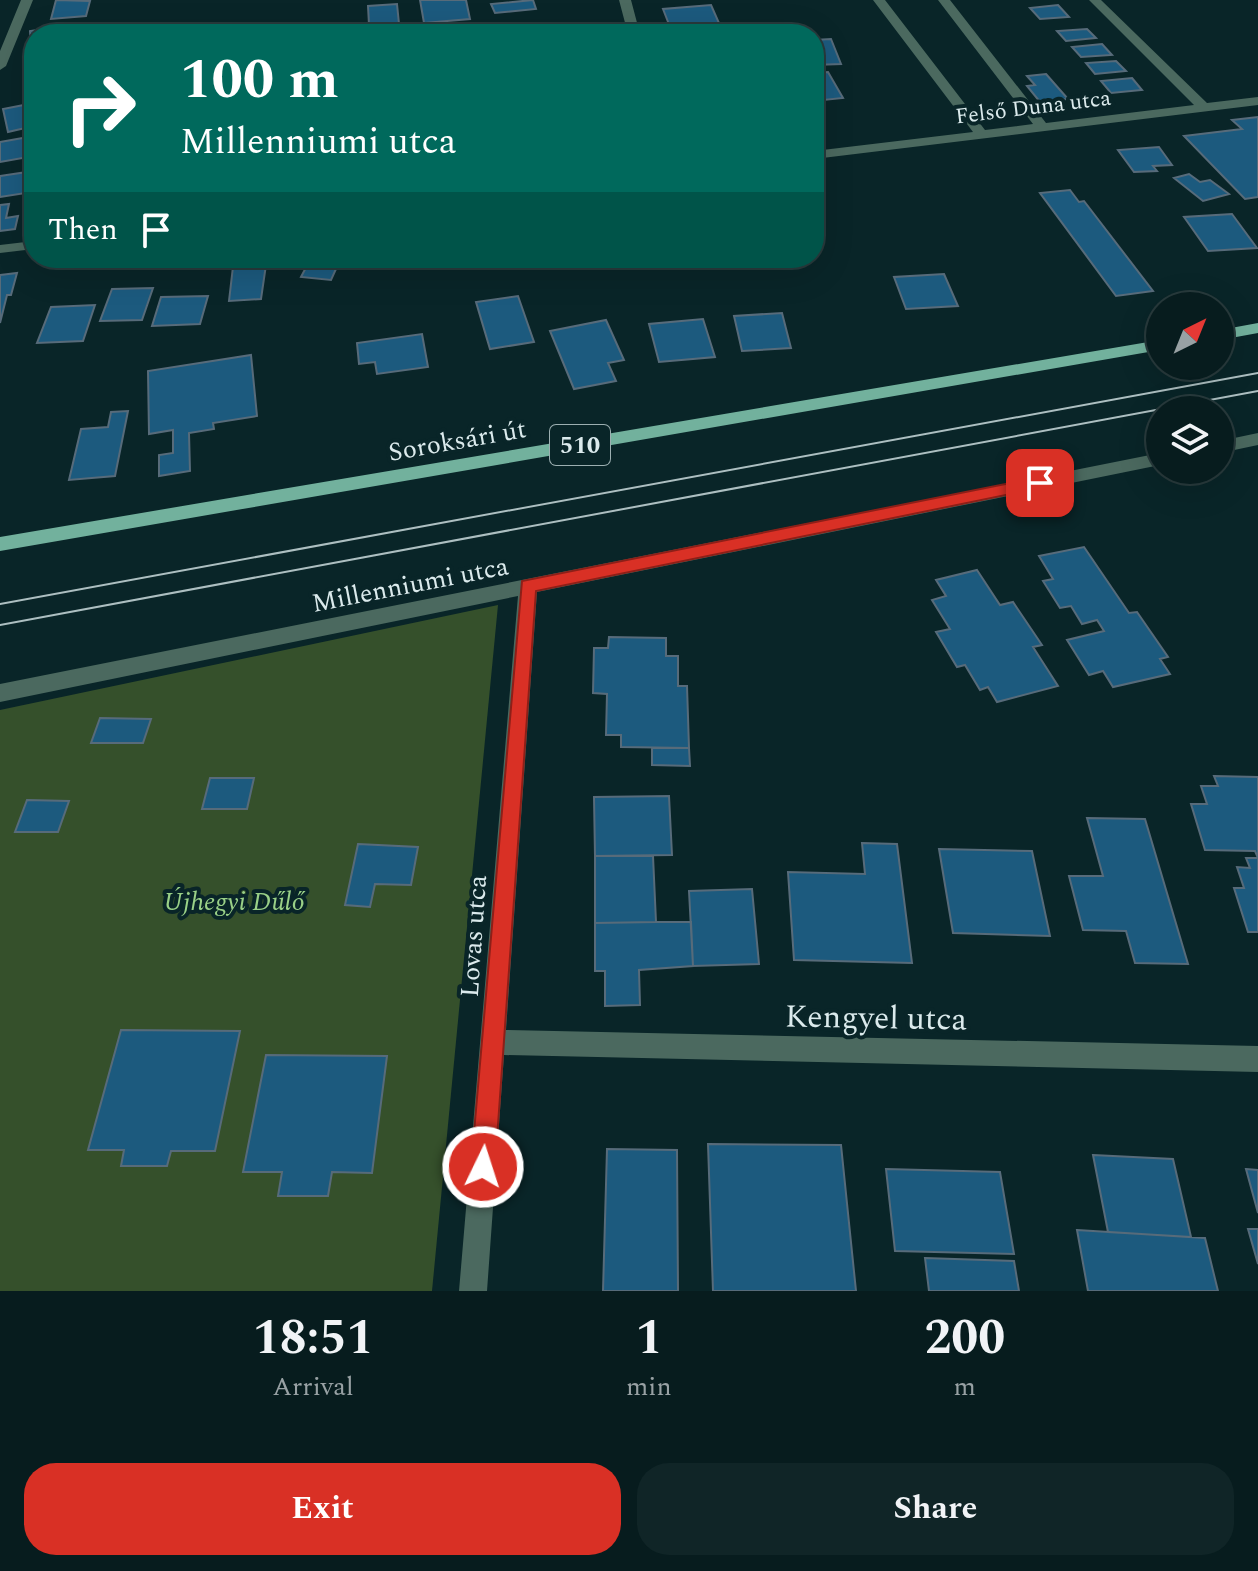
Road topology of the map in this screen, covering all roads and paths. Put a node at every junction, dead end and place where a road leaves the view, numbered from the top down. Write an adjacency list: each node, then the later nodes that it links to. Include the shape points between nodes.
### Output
1 (27, 0): 7 (street)
2 (625, 0): 6 (street)
3 (879, 0): 11 (street)
4 (944, 0): 10 (street)
5 (1095, 0): 9 (street)
6 (631, 24)
7 (0, 66)
8 (1258, 101): 9 (street, Felső Duna utca)
9 (1203, 107): 10 (street, Felső Duna utca)
10 (1042, 127): 11 (street, Felső Duna utca)
11 (981, 134): 12 (street, Felső Duna utca)
12 (824, 154)
13 (24, 246): 14 (street)
14 (0, 249)
15 (1258, 328): 16 (main road)
16 (1234, 332)
17 (1146, 347): 21 (main road, Soroksári út / 510)
18 (1258, 439): 19 (street)
19 (1234, 444)
20 (1146, 462): 22 (street, Millenniumi utca)
21 (0, 544)
22 (528, 586): 23 (street, Millenniumi utca); 24 (street, Lovas utca)
23 (0, 693)
24 (493, 1042): 25 (street, Kengyel utca); 26 (street, Lovas utca)
25 (1258, 1059)
26 (473, 1291)

